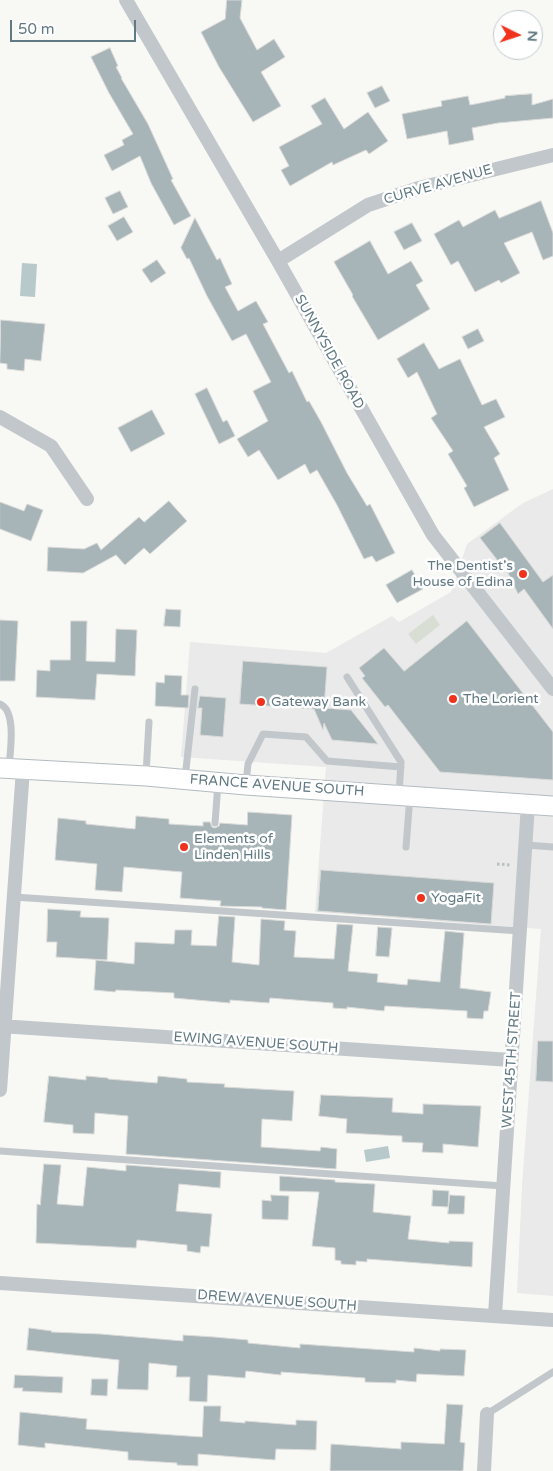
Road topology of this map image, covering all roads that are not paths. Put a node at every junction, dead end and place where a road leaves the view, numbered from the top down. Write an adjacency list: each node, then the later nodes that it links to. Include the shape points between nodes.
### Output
1 (126, 0): 3 (street, SUNNYSIDE ROAD)
2 (553, 155): 3 (street, CURVE AVENUE, via 419,188 368,205)
3 (278, 261): 7 (street, SUNNYSIDE ROAD, via 433,535)
4 (0, 417): 5 (street, via 51,446)
5 (87, 499)
6 (347, 678): 11 (lane, via 401,762)
7 (550, 679)
8 (195, 689): 14 (lane)
9 (0, 704): 12 (lane, via 11,716)
10 (150, 722): 13 (lane)
11 (401, 767): 16 (lane, via 327,761 306,737 263,734 248,764); 17 (lane)
12 (11, 768): 13 (main road, FRANCE AVENUE SOUTH); 24 (street)
13 (146, 776): 14 (main road, FRANCE AVENUE SOUTH)
14 (185, 780): 15 (main road, FRANCE AVENUE SOUTH)
15 (218, 782): 16 (main road, FRANCE AVENUE SOUTH); 20 (lane)
16 (246, 785): 17 (main road, FRANCE AVENUE SOUTH)
17 (404, 795): 18 (main road, FRANCE AVENUE SOUTH); 22 (lane)
18 (528, 804): 19 (main road, FRANCE AVENUE SOUTH); 21 (street, WEST 45TH STREET)
19 (553, 806)
20 (215, 823)
21 (526, 845): 23 (lane); 25 (street, WEST 45TH STREET)
22 (406, 846)
23 (553, 847)
24 (14, 897): 25 (lane); 26 (street)
25 (520, 931): 27 (street, WEST 45TH STREET)
26 (2, 1026): 27 (street, EWING AVENUE SOUTH); 28 (street)
27 (511, 1060): 30 (street, WEST 45TH STREET)
28 (0, 1090)
29 (0, 1151): 30 (lane)
30 (504, 1186): 32 (street, WEST 45TH STREET)
31 (0, 1283): 32 (street, DREW AVENUE SOUTH)
32 (495, 1316): 33 (street, DREW AVENUE SOUTH)
33 (553, 1320)
34 (553, 1372): 35 (lane)
35 (488, 1414): 36 (street)
36 (484, 1471)

